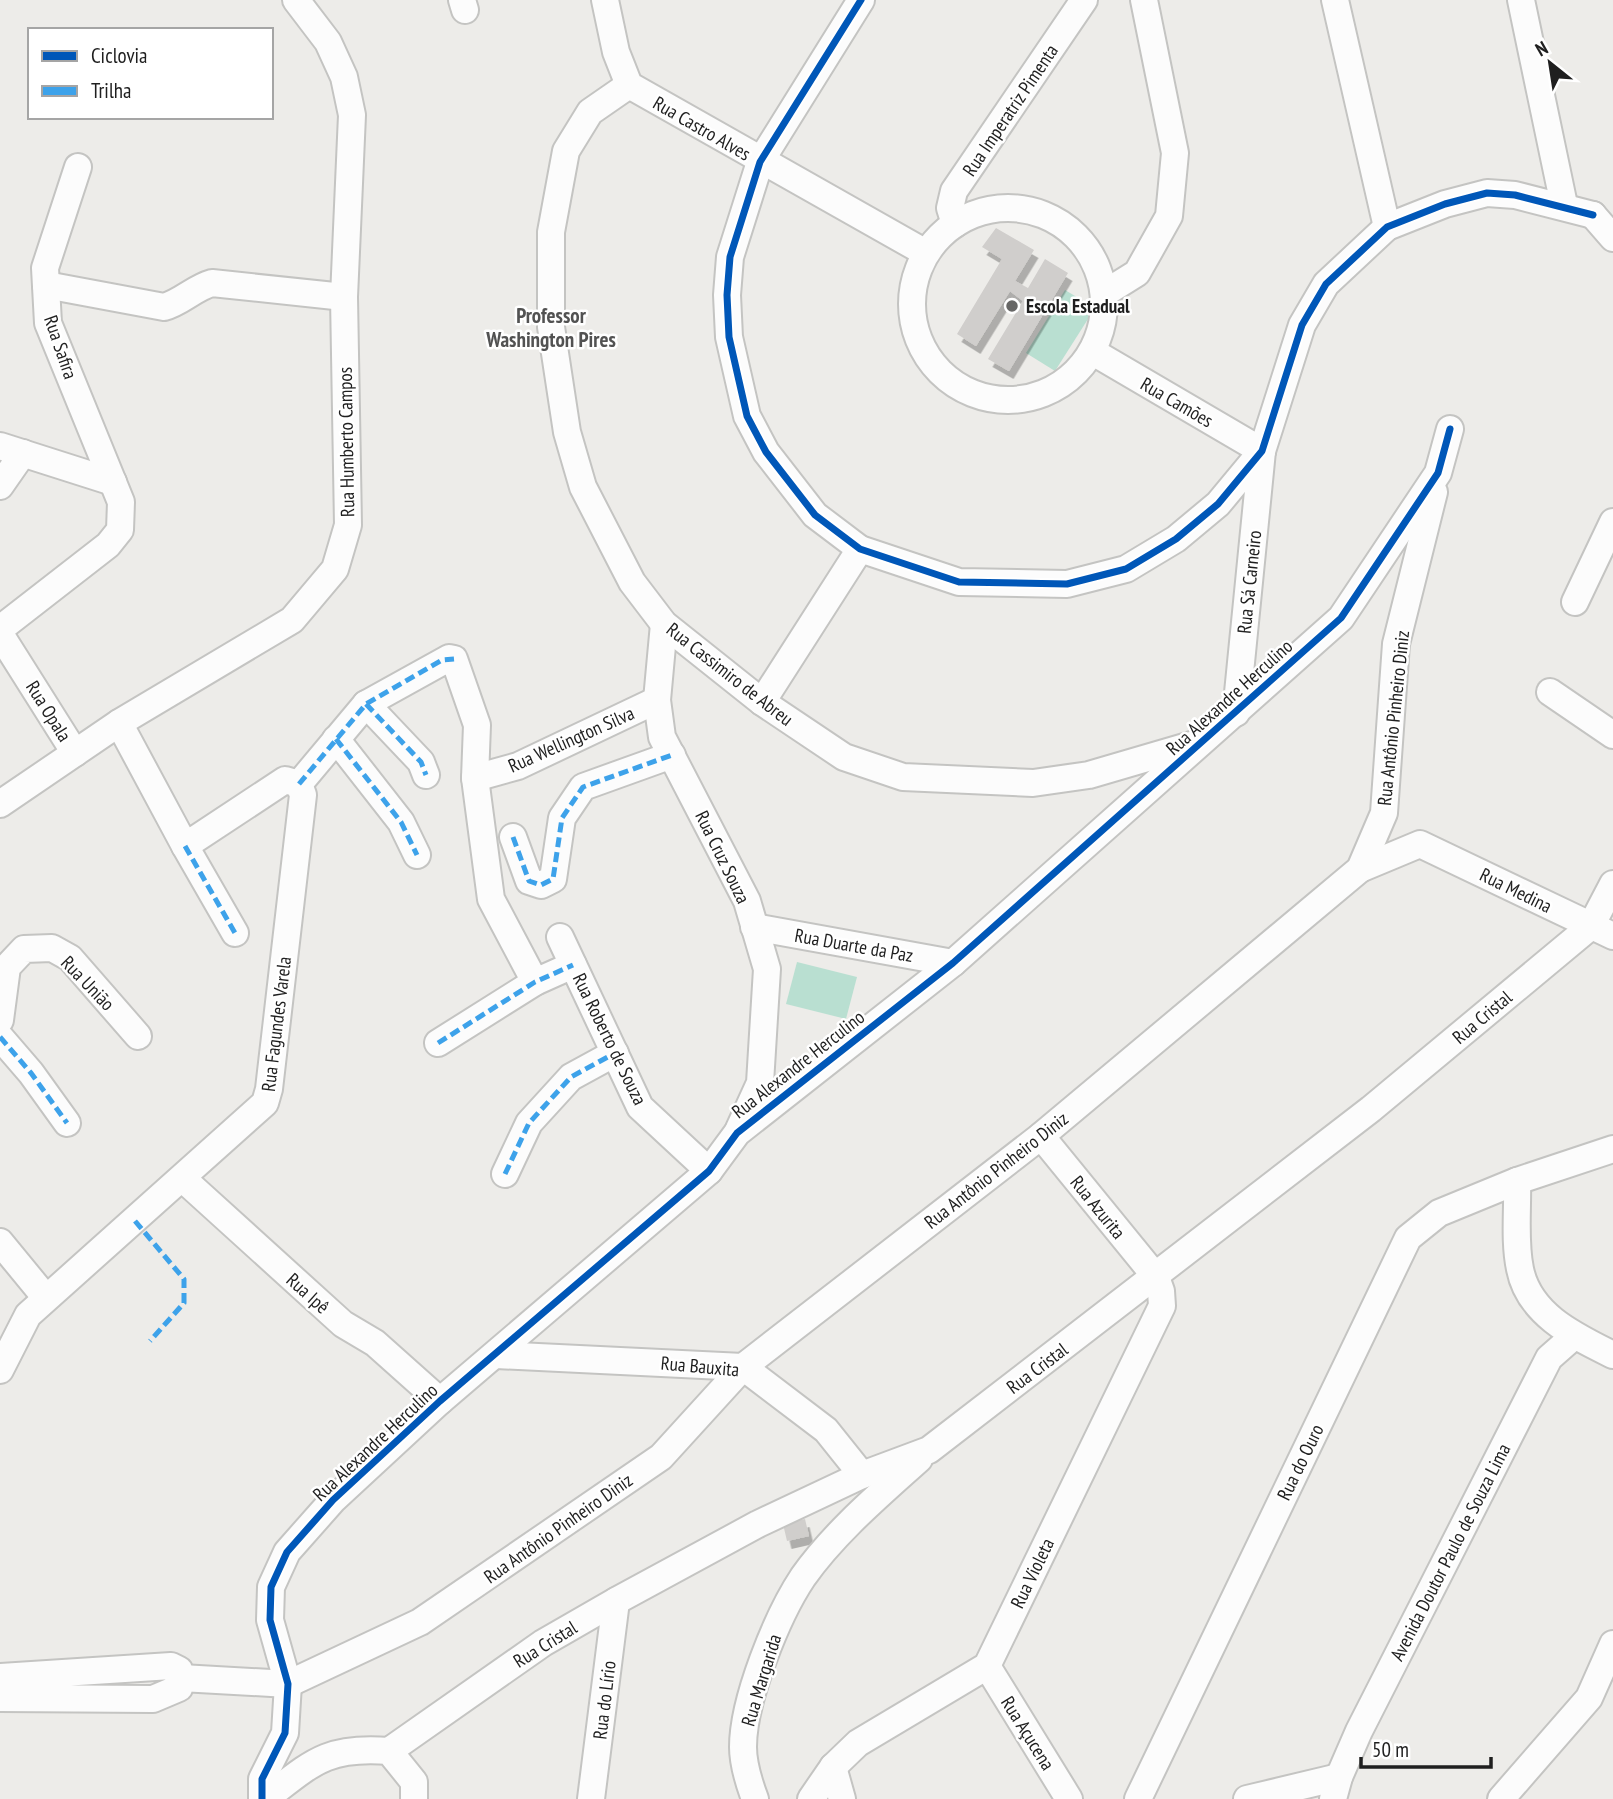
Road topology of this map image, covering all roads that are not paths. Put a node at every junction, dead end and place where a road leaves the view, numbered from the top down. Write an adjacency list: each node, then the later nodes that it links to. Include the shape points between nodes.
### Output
1 (296, 0): 19 (street, Rua Humberto Campos, via 328,41 344,77 352,116)
2 (606, 0): 8 (street, via 616,52)
3 (861, 0): 9 (street)
4 (1084, 0): 13 (street, Rua Imperatriz Pimenta, via 954,191 950,208)
5 (1144, 0): 18 (street, via 1175,153 1169,216 1137,273)
6 (1335, 0): 14 (street)
7 (1521, 0): 11 (street)
8 (629, 85): 9 (street, Rua Castro Alves); 30 (street, Rua Cassimiro de Abreu, via 590,112 566,151 551,232 551,327 567,432 583,487 632,582)
9 (761, 162): 16 (street, Rua Castro Alves); 28 (street, via 730,257 726,295 736,381 766,452 815,514)
10 (78, 167): 17 (street, Rua Safira, via 45,268)
11 (1564, 205): 12 (street); 14 (street, via 1488,193)
12 (1603, 212): 15 (street)
13 (955, 223): 16 (street); 18 (street, via 985,210 1018,208 1050,216 1077,235 1096,261)
14 (1387, 227): 23 (street, via 1326,284 1302,325)
15 (1613, 238)
16 (926, 253): 20 (street, via 915,279 911,306 916,334 928,359 963,389 998,401 1026,400 1068,380)
17 (46, 285): 19 (street, via 164,307 212,283); 25 (street, Rua Safira, via 48,323)
18 (1105, 293): 20 (street, via 1104,324)
19 (344, 297): 37 (street, Rua Humberto Campos, via 348,525 335,569 292,620)
20 (1093, 352): 23 (street, Rua Camões)
21 (1450, 429): 24 (street, Rua Alexandre Herculino)
22 (11, 449): 25 (street); 26 (street)
23 (1262, 451): 28 (street, via 1218,504 1176,539 1126,569 1067,584 958,582); 36 (street, Rua Sá Carneiro)
24 (1438, 473): 36 (street, Rua Alexandre Herculino, via 1341,618); 47 (street, Rua Antônio Pinheiro Diniz, via 1396,644)
25 (113, 482): 31 (street, Rua Safira, via 121,502 120,530 108,545)
26 (0, 486)
27 (1613, 522): 29 (street)
28 (860, 549): 34 (street)
29 (1575, 602)
30 (664, 624): 33 (street, Rua Cruz Souza); 34 (street, Rua Cassimiro de Abreu)
31 (0, 631): 41 (street, Rua Opala)
32 (1550, 692): 38 (street)
33 (657, 699): 42 (street, Rua Cruz Souza, via 662,737); 44 (street, Rua Wellington Silva, via 518,766)
34 (762, 702): 40 (street, Rua Cassimiro de Abreu, via 844,757 903,777 1033,783 1089,775)
35 (366, 704): 39 (street, Rua Wellington Silva); 43 (street, via 421,762); 44 (street, Rua Wellington Silva, via 442,660 454,659 477,725)
36 (1236, 713): 40 (street, Rua Alexandre Herculino)
37 (119, 723): 41 (street, Rua Humberto Campos); 50 (street)
38 (1613, 735)
39 (337, 739): 45 (street, Rua Wellington Silva); 51 (street, via 401,822)
40 (1203, 741): 58 (street, Rua Alexandre Herculino)
41 (75, 753): 46 (street, Rua Humberto Campos)
42 (672, 755): 48 (street, via 583,788 562,818 553,878 541,885 529,881); 54 (street, Rua Cruz Souza, via 747,901)
43 (426, 775)
44 (475, 778): 60 (street, via 491,899)
45 (299, 784): 50 (street, via 285,780); 72 (street, Rua Fagundes Varela, via 303,795 265,1103)
46 (0, 804)
47 (1384, 813): 49 (street, Rua Medina); 52 (street, Rua Antônio Pinheiro Diniz)
48 (513, 837)
49 (1420, 844): 52 (street); 55 (street, Rua Medina)
50 (185, 846): 56 (street)
51 (416, 855)
52 (1360, 869): 68 (street, Rua Antônio Pinheiro Diniz)
53 (1613, 884): 55 (street, Rua Cristal)
54 (754, 927): 58 (street, Rua Duarte da Paz); 67 (street, Rua Cruz Souza, via 767,970 766,1019 760,1083)
55 (1602, 931): 75 (street, Rua Cristal)
56 (235, 933)
57 (560, 937): 59 (street, Rua Roberto de Souza)
58 (953, 963): 67 (street, Rua Alexandre Herculino)
59 (573, 965): 60 (street, Rua Roberto de Souza); 65 (street, Rua Roberto de Souza)
60 (535, 982): 64 (street, Rua Roberto de Souza)
61 (0, 1020): 62 (street, Rua União, via 7,967 24,949 52,948 70,958)
62 (138, 1036)
63 (0, 1037): 66 (street)
64 (438, 1044)
65 (615, 1053): 70 (street, Rua Roberto de Souza, via 640,1107); 71 (street, via 571,1077 529,1123)
66 (67, 1123)
67 (737, 1133): 70 (street, Rua Alexandre Herculino)
68 (1041, 1136): 75 (street, Rua Azurita); 80 (street, Rua Antônio Pinheiro Diniz)
69 (1613, 1149): 73 (street, Rua do Ouro)
70 (709, 1171): 79 (street, Rua Alexandre Herculino)
71 (505, 1174)
72 (182, 1178): 76 (street, Rua Fagundes Varela); 82 (street, Rua Ipê, via 343,1324 375,1343)
73 (1517, 1181): 77 (street, via 1520,1270 1539,1309); 102 (street, Rua do Ouro, via 1440,1213 1408,1238)
74 (0, 1242): 76 (street)
75 (1156, 1277): 83 (street, Rua Cristal); 87 (street, Rua Violeta, via 1162,1306)
76 (46, 1298): 81 (street, Rua Fagundes Varela, via 28,1315)
77 (1574, 1336): 78 (street); 94 (street, Avenida Doutor Paulo de Souza Lima, via 1549,1358 1359,1731)
78 (1613, 1354)
79 (496, 1355): 80 (street, Rua Bauxita); 82 (street, Rua Alexandre Herculino)
80 (743, 1367): 84 (street, Rua Bauxita, via 825,1430); 90 (street, Rua Antônio Pinheiro Diniz, via 661,1457 420,1622)
81 (0, 1370)
82 (440, 1401): 90 (street, Rua Alexandre Herculino, via 333,1500 287,1552 271,1587 270,1620)
83 (929, 1450): 84 (street, Rua Cristal); 98 (street, Rua Margarida, via 864,1509 803,1577 768,1645 743,1747)
84 (862, 1475): 85 (street, Rua Cristal, via 758,1524)
85 (615, 1601): 92 (street, Rua Cristal, via 543,1643); 97 (street, Rua do Lírio)
86 (1613, 1644): 104 (street, via 1589,1698)
87 (987, 1666): 93 (street, via 858,1743); 101 (street, Rua Açucena)
88 (0, 1677): 89 (street, via 170,1666 179,1670)
89 (181, 1678): 90 (street); 91 (street, via 179,1688 153,1699)
90 (288, 1684): 95 (street, Rua Alexandre Herculino, via 285,1733 262,1779)
91 (0, 1698)
92 (389, 1751): 95 (street, via 356,1748 318,1759); 96 (street, via 414,1782)
93 (833, 1767): 99 (street); 100 (street)
94 (1336, 1788): 103 (street)
95 (263, 1799)
96 (414, 1799)
97 (591, 1799)
98 (755, 1799)
99 (811, 1799)
100 (842, 1799)
101 (1069, 1799)
102 (1138, 1799)
103 (1247, 1799)
104 (1501, 1799)

